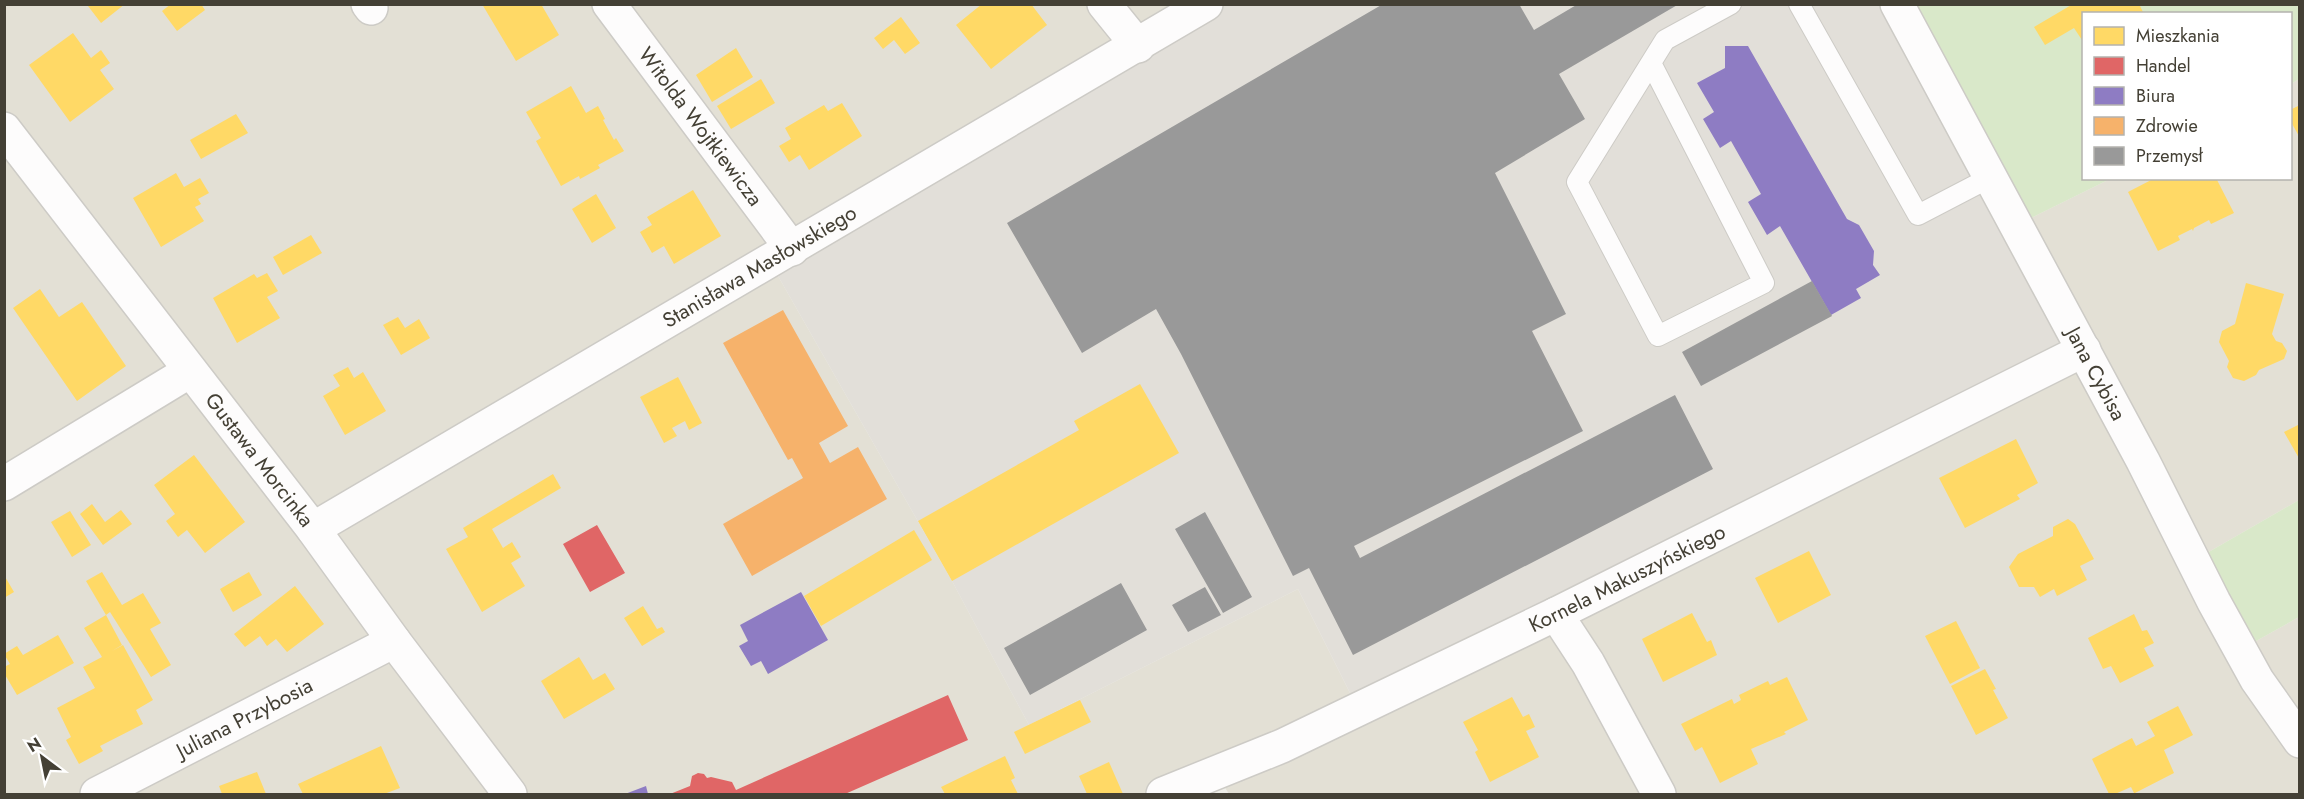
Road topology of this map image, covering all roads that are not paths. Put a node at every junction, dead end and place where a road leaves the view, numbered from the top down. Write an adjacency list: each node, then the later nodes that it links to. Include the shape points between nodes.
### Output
1 (609, 4): 11 (street, Witolda Wojtkiewicza)
2 (1104, 4): 7 (street)
3 (1206, 4): 7 (street, Stanisława Masłowskiego)
4 (1731, 4): 8 (lane, via 1665,40)
5 (1798, 4): 10 (lane, via 1918,214)
6 (1897, 4): 10 (street, Jana Cybisa)
7 (1138, 46): 11 (street, Stanisława Masłowskiego)
8 (1652, 63): 8 (lane, via 1577,182 1658,336 1764,283)
9 (4, 129): 13 (street, Gustawa Morcinka)
10 (1990, 177): 12 (street, Jana Cybisa)
11 (792, 249): 15 (street, Stanisława Masłowskiego)
12 (2084, 350): 16 (street, Kornela Makuszyńskiego); 18 (street, Jana Cybisa, via 2257,680)
13 (190, 371): 14 (street); 15 (street, Gustawa Morcinka)
14 (4, 484)
15 (313, 530): 17 (street, Gustawa Morcinka)
16 (1556, 614): 21 (street, Kornela Makuszyńskiego, via 1282,746); 22 (street, via 1588,663)
17 (394, 641): 19 (street, Juliana Przybosia); 20 (street, Gustawa Morcinka)
18 (2300, 741)
19 (97, 795)
20 (510, 795)
21 (1163, 795)
22 (1659, 795)

